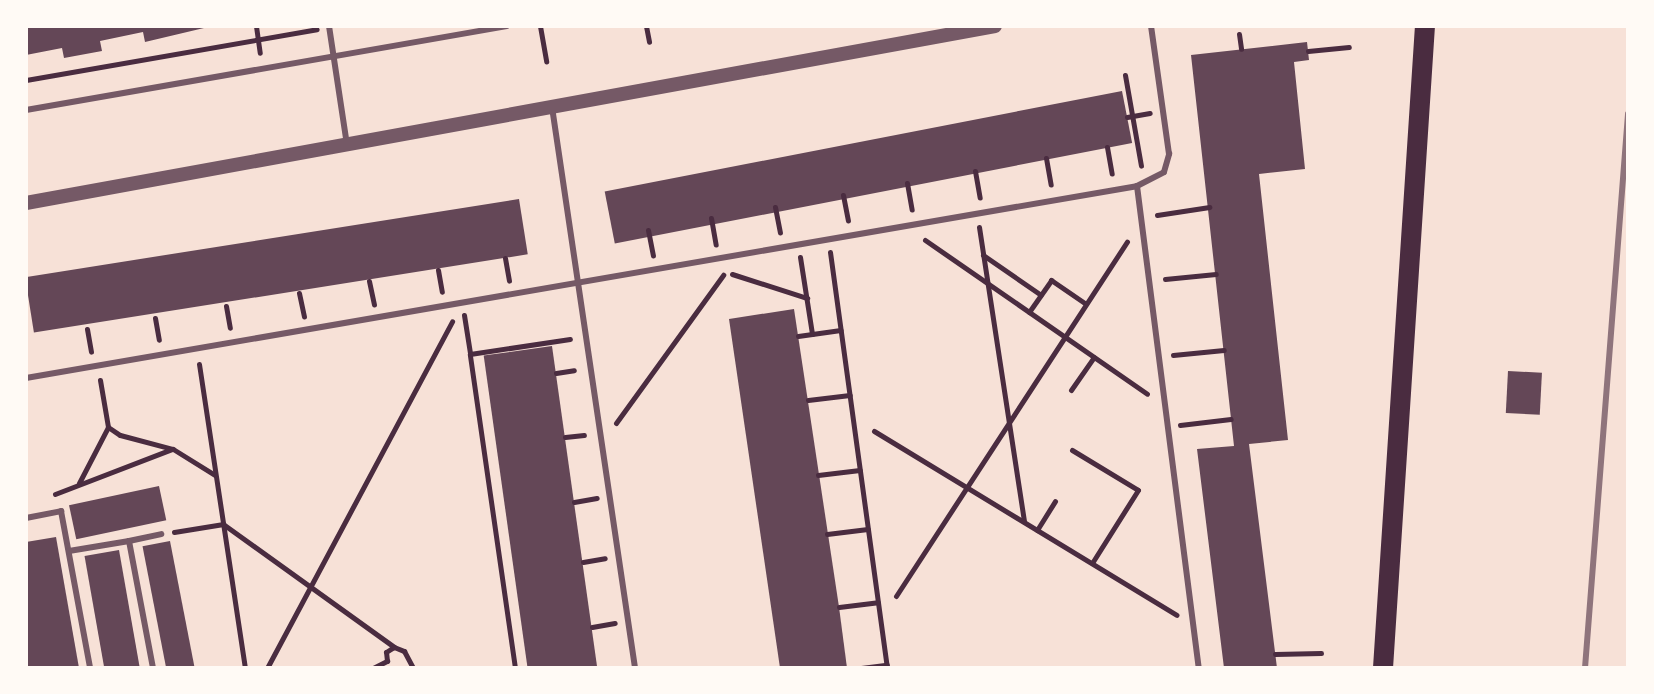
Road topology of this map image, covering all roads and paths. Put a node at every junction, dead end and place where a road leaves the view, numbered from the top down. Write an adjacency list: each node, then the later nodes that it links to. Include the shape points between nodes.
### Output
1 (256, 26): 11 (path)
2 (329, 26): 11 (path); 16 (lane)
3 (507, 26): 16 (lane)
4 (540, 26): 17 (path)
5 (646, 26): 12 (path)
6 (995, 26): 9 (street)
7 (1151, 26): 28 (lane, via 1169,154 1164,172)
8 (1425, 26): 142 (main road)
9 (939, 31): 20 (street)
10 (1239, 34): 14 (path)
11 (258, 39): 18 (path); 19 (path)
12 (649, 42)
13 (1349, 47): 15 (path)
14 (1241, 49)
15 (1308, 51)
16 (334, 56): 18 (lane); 22 (lane)
17 (546, 61)
18 (262, 68): 21 (lane)
19 (26, 80)
20 (552, 107): 22 (street); 54 (lane)
21 (26, 110)
22 (347, 145): 32 (street)
23 (1107, 147): 26 (path)
24 (1046, 158): 29 (path)
25 (975, 171): 31 (path)
26 (1113, 179)
27 (907, 183): 35 (path)
28 (1137, 186): 34 (lane); 37 (lane)
29 (1051, 190)
30 (843, 195): 38 (path)
31 (981, 202)
32 (26, 203)
33 (775, 207): 40 (path)
34 (977, 213): 42 (lane); 46 (path)
35 (913, 214)
36 (711, 218): 44 (path)
37 (1141, 220): 62 (path); 89 (lane)
38 (849, 225)
39 (648, 230): 48 (path)
40 (781, 237)
41 (921, 237): 55 (path)
42 (828, 239): 43 (lane); 69 (path)
43 (798, 244): 45 (lane); 60 (path)
44 (717, 249)
45 (737, 255): 50 (path); 54 (lane)
46 (983, 255): 55 (path); 58 (path)
47 (505, 258): 56 (path)
48 (654, 260)
49 (438, 270): 59 (path)
50 (725, 272): 60 (path); 97 (path)
51 (1216, 274): 52 (path)
52 (1160, 280)
53 (369, 281): 64 (path)
54 (578, 282): 61 (lane); 73 (lane)
55 (988, 284): 65 (path); 91 (path)
56 (510, 285)
57 (299, 293): 67 (path)
58 (1041, 295): 62 (path, via 1051,280); 65 (path)
59 (443, 296)
60 (807, 298): 71 (path)
61 (462, 302): 76 (lane); 78 (path); 121 (path)
62 (1086, 304): 74 (path)
63 (226, 306): 70 (path)
64 (374, 308)
65 (1029, 312): 74 (path)
66 (155, 318): 75 (path)
67 (304, 320)
68 (87, 329): 79 (path)
69 (841, 330): 71 (path); 87 (path)
70 (231, 332)
71 (812, 334): 72 (path)
72 (798, 336)
73 (586, 337): 78 (path); 97 (lane)
74 (1065, 337): 81 (path); 91 (path)
75 (159, 345)
76 (196, 349): 82 (lane); 102 (path)
77 (1224, 350): 80 (path)
78 (470, 354): 138 (path)
79 (92, 356)
80 (1169, 356)
81 (1094, 357): 86 (path); 89 (path)
82 (97, 366): 85 (lane); 93 (path)
83 (581, 369): 84 (path)
84 (556, 373)
85 (26, 378)
86 (1071, 390)
87 (850, 395): 88 (path); 100 (path)
88 (808, 400)
89 (1165, 406): 126 (lane)
90 (1231, 419): 92 (path)
91 (1009, 422): 104 (path); 110 (path)
92 (1177, 425)
93 (108, 427): 98 (path); 103 (path)
94 (874, 431): 104 (path)
95 (591, 434): 96 (path)
96 (565, 437)
97 (602, 442): 139 (lane)
98 (173, 449): 102 (path); 103 (path)
99 (1072, 450): 120 (path, via 1138,490)
100 (860, 470): 101 (path); 112 (path)
101 (818, 475)
102 (215, 476): 111 (path)
103 (79, 483): 108 (path, via 51,498)
104 (967, 487): 110 (path); 122 (path)
105 (600, 498): 107 (path)
106 (1055, 501): 113 (path)
107 (574, 502)
108 (43, 514): 109 (lane); 117 (lane, via 61,511)
109 (26, 518)
110 (1025, 523): 113 (path)
111 (223, 524): 114 (path); 121 (path); 134 (path)
112 (868, 529): 115 (path); 123 (path)
113 (1037, 530): 120 (path)
114 (161, 534): 116 (lane)
115 (827, 534)
116 (129, 541): 117 (lane); 133 (lane)
117 (69, 551): 132 (lane)
118 (609, 558): 119 (path)
119 (583, 562)
120 (1092, 563): 126 (path)
121 (310, 586): 128 (path); 135 (path)
122 (896, 596)
123 (878, 602): 124 (path); 131 (path)
124 (839, 607)
125 (619, 623): 127 (path)
126 (1193, 624): 141 (lane)
127 (592, 627)
128 (394, 647): 136 (path, via 386,652 387,661); 137 (path, via 404,651)
129 (1321, 653): 130 (path)
130 (1275, 654)
131 (887, 666): 140 (path)
132 (90, 668)
133 (153, 668)
134 (245, 668)
135 (267, 668)
136 (373, 668)
137 (413, 668)
138 (515, 668)
139 (635, 668)
140 (861, 668)
141 (1199, 668)
142 (1383, 668)

